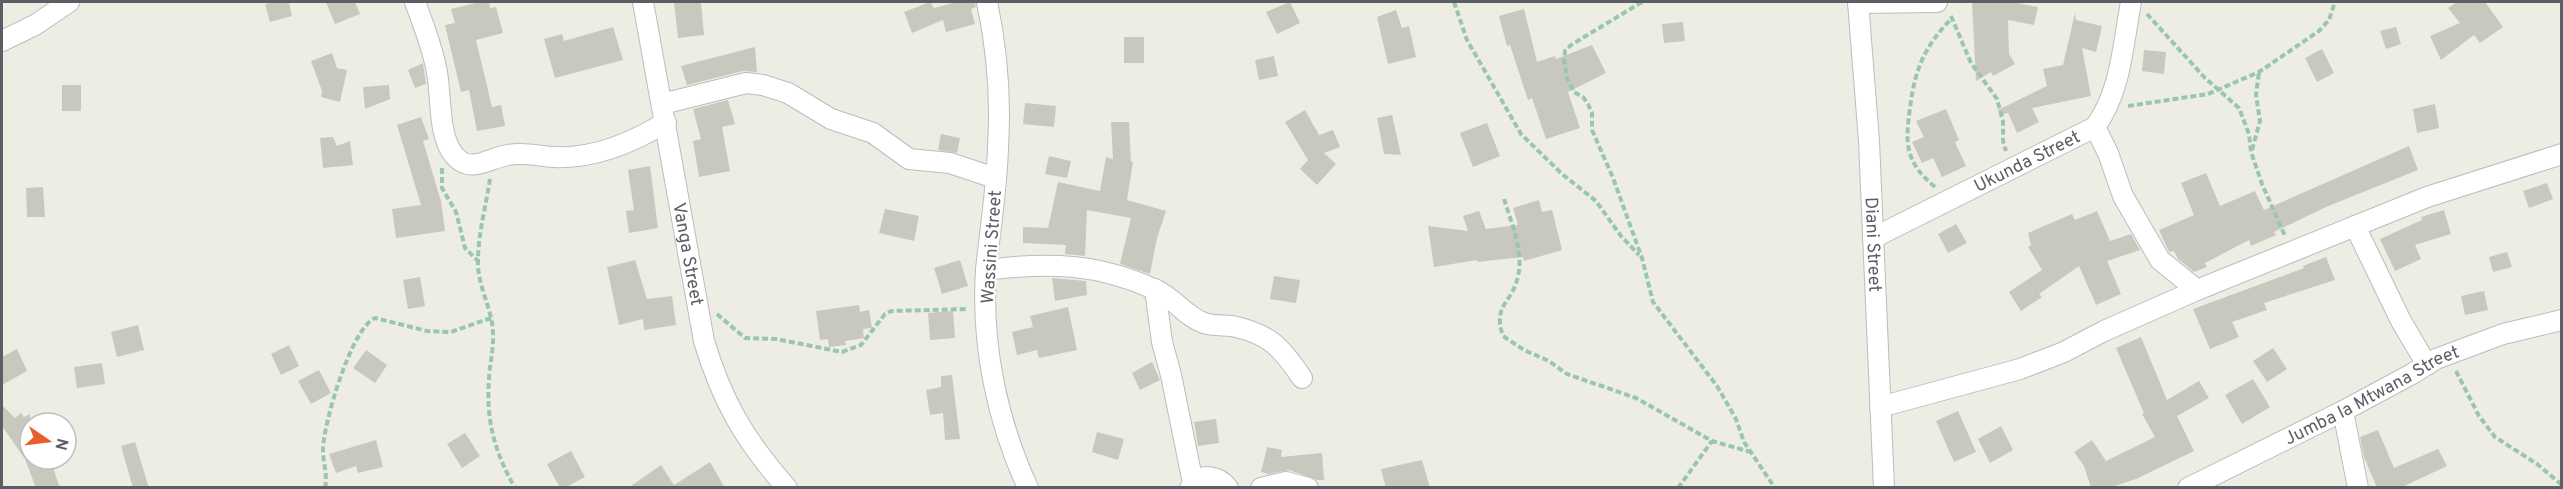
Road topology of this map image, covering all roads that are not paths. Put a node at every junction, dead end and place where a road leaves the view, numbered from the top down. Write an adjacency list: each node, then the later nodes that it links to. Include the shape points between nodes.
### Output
1 (69, 2): 8 (street)
2 (414, 2): 9 (street, via 437,69 448,146 464,164 476,166 508,155 583,157 625,142)
3 (643, 2): 9 (street, Vanga Street)
4 (987, 2): 12 (street, Wassini Street, via 999,108)
5 (1858, 2): 6 (street); 14 (street, Diani Street)
6 (1943, 6)
7 (2137, 6): 10 (street, Ukunda Street, via 2114,93)
8 (2, 41)
9 (664, 113): 12 (street, via 746,83 763,85 788,93 831,119 873,133 909,159 950,163); 24 (street, Vanga Street, via 698,312 715,377 761,459)
10 (2095, 127): 14 (street, Ukunda Street); 17 (street, via 2123,196 2160,260)
11 (2562, 154): 13 (street, via 2427,197)
12 (996, 178): 15 (street, Wassini Street)
13 (2355, 226): 17 (street); 19 (street)
14 (1874, 238): 21 (street, Diani Street)
15 (986, 270): 16 (street, via 1041,264 1078,266); 25 (street, Wassini Street, via 992,368 1000,418)
16 (1155, 289): 20 (street, via 1204,323 1239,328 1280,346); 23 (street)
17 (2197, 290): 21 (street, via 2020,369)
18 (2562, 320): 19 (street, Jumba la Mtwana Street, via 2503,334)
19 (2427, 365): 22 (street, Jumba la Mtwana Street)
20 (1302, 378)
21 (1880, 407): 29 (street, Diani Street)
22 (2343, 411): 30 (street, Jumba la Mtwana Street); 31 (street)
23 (1191, 485): 26 (street, via 1214,476)
24 (787, 488)
25 (1028, 488)
26 (1228, 488)
27 (1261, 488): 28 (street, via 1286,482)
28 (1308, 488)
29 (1884, 488)
30 (2188, 488)
31 (2358, 488)

